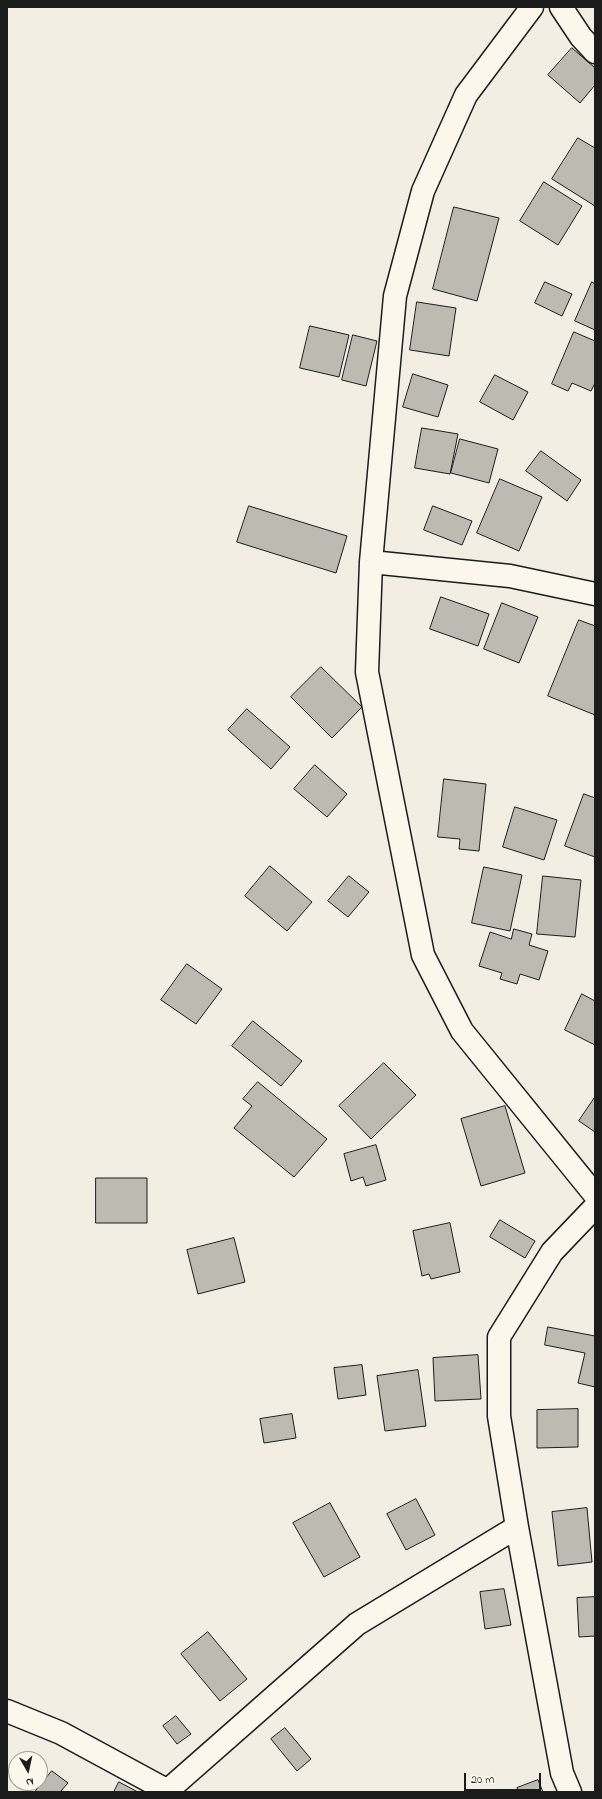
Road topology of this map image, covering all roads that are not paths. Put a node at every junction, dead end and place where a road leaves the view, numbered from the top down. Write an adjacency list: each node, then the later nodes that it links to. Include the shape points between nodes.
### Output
1 (532, 7): 4 (street, via 466,95 423,191 395,296)
2 (561, 7): 3 (street, via 581,37)
3 (595, 52)
4 (371, 562): 5 (street, via 510,576); 6 (street, via 367,672 423,955 462,1031)
5 (595, 594)
6 (593, 1209): 7 (street, via 552,1252 499,1338 499,1416)
7 (517, 1527): 9 (street, via 357,1624); 10 (street, via 562,1773)
8 (7, 1711): 9 (street, via 61,1733)
9 (167, 1791)
10 (570, 1792)

